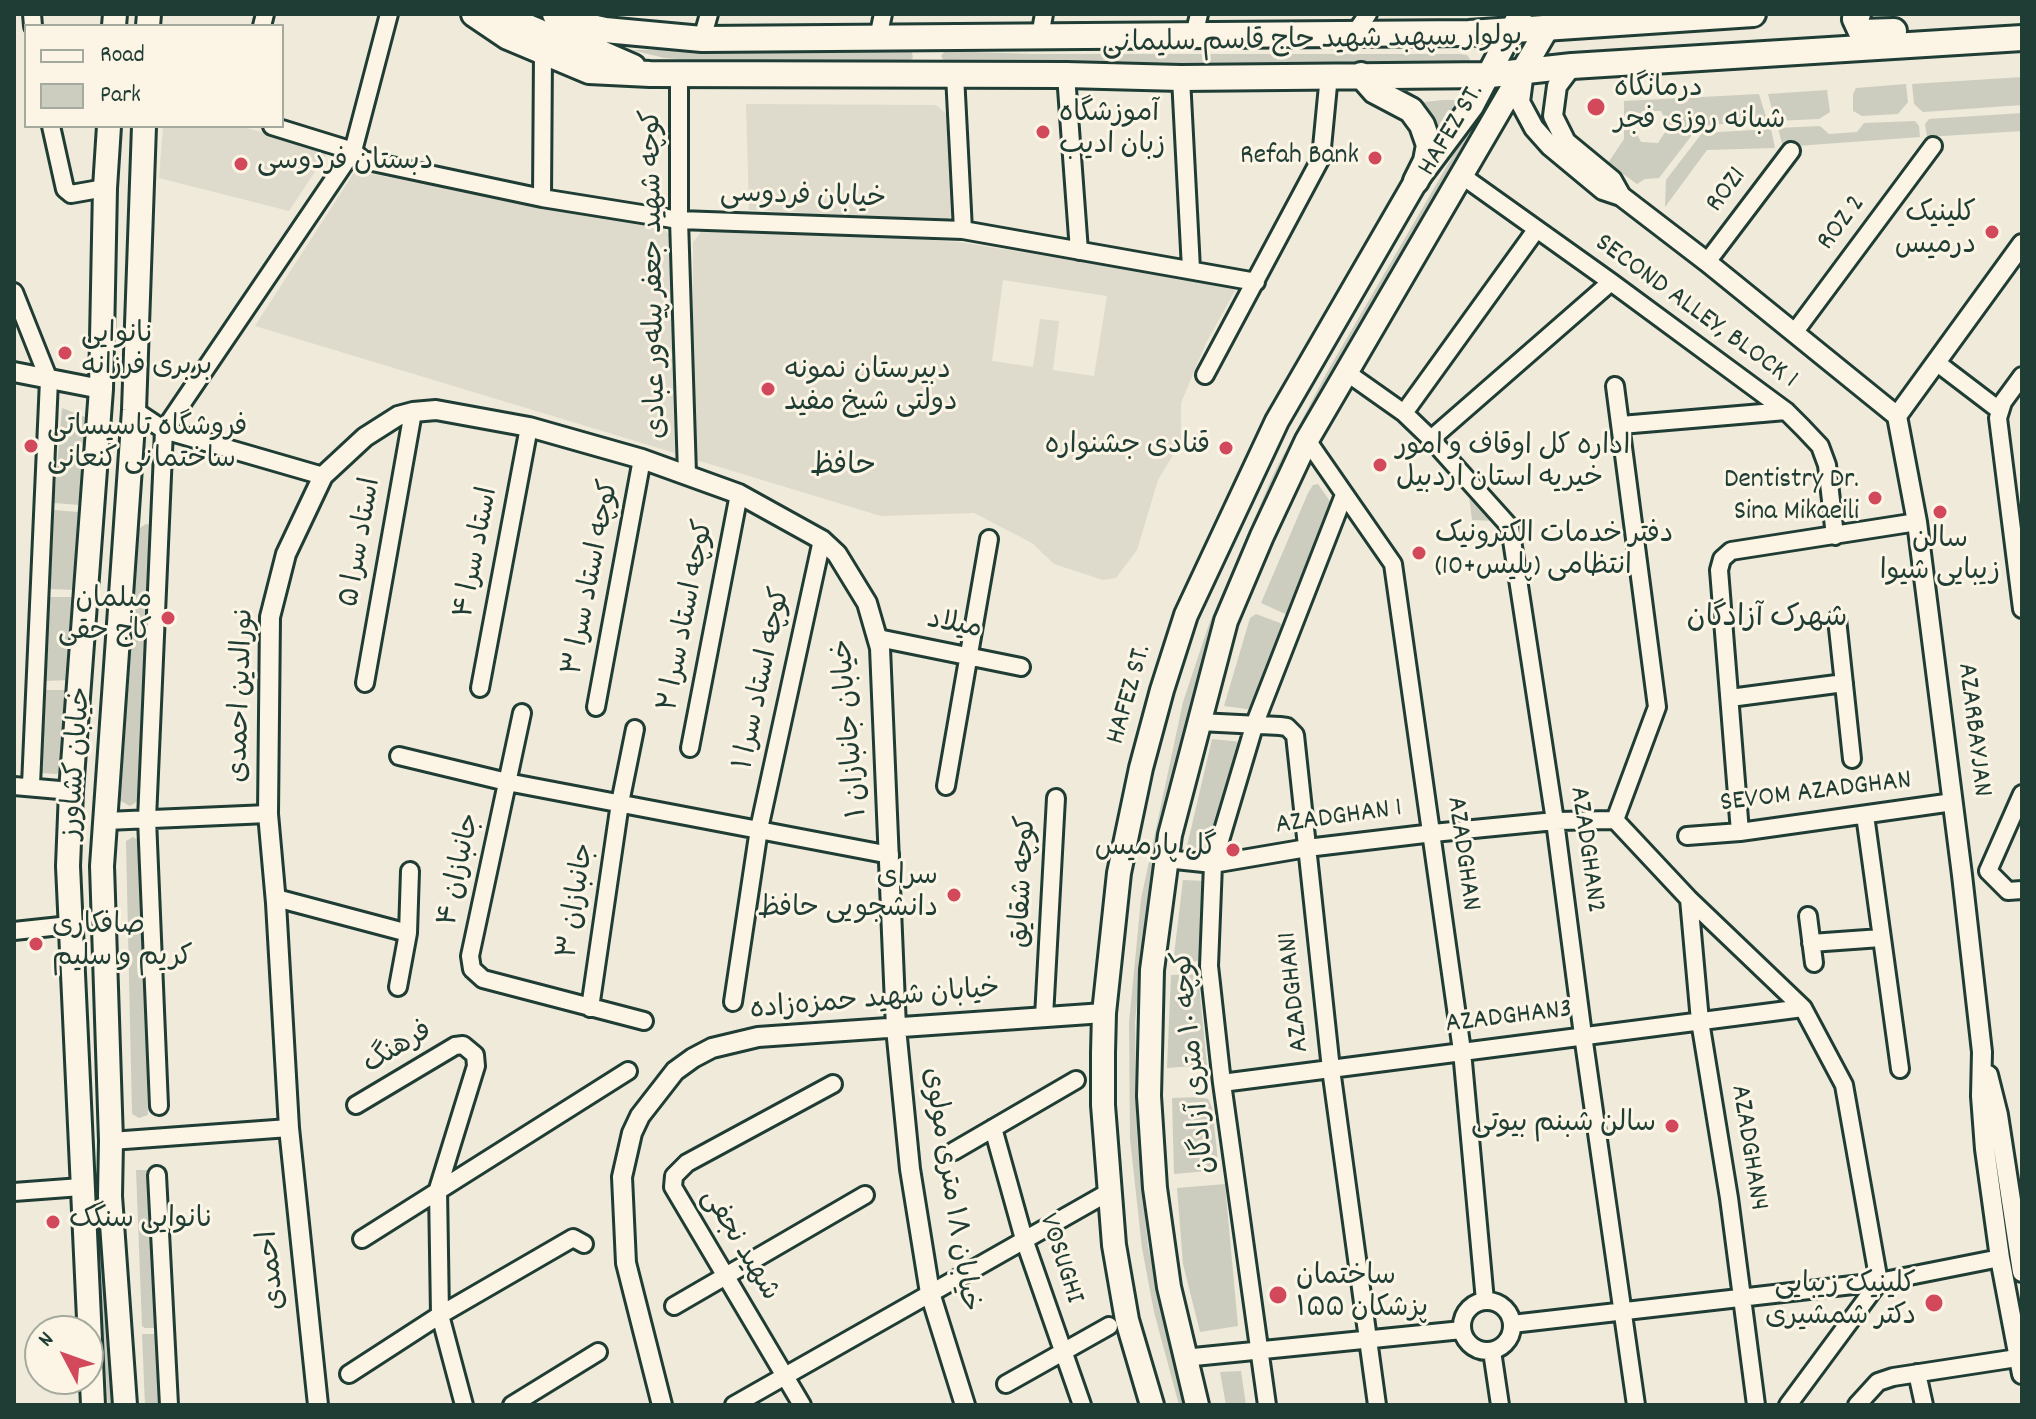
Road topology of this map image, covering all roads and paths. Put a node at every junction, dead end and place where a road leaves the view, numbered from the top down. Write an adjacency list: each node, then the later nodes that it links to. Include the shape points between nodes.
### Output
1 (389, 14): 39 (street)
2 (474, 14): 22 (main road, بولوار سپهبد شهید حاج قاسم سلیمانی)
3 (501, 14): 17 (main road)
4 (555, 14): 17 (main road)
5 (602, 14): 15 (main road)
6 (709, 14): 20 (street)
7 (1368, 14): 16 (street)
8 (1752, 14): 14 (main road, بولوار سپهبد شهید حاج قاسم سلیمانی)
9 (1858, 14): 21 (main road, via 1861,32 1936,30)
10 (1516, 22): 14 (main road, بولوار سپهبد شهید حاج قاسم سلیمانی); 16 (main road, بولوار سپهبد شهید حاج قاسم سلیمانی, via 1469,33); 32 (main road, HAFEZ ST.)
11 (1042, 25): 12 (main road, بولوار سپهبد شهید حاج قاسم سلیمانی); 18 (main road, بولوار سپهبد شهید حاج قاسم سلیمانی)
12 (1197, 25): 16 (main road, بولوار سپهبد شهید حاج قاسم سلیمانی)
13 (881, 26): 18 (main road, بولوار سپهبد شهید حاج قاسم سلیمانی); 20 (main road, بولوار سپهبد شهید حاج قاسم سلیمانی)
14 (1548, 27): 24 (main road, HAFEZ ST.)
15 (652, 34): 17 (main road); 20 (main road, بولوار سپهبد شهید حاج قاسم سلیمانی)
16 (1354, 34)
17 (574, 35): 26 (main road)
18 (922, 37): 27 (main road)
19 (2022, 38): 21 (main road, بولوار سپهبد شهید حاج قاسم سلیمانی)
20 (702, 39)
21 (1959, 42): 23 (main road, بولوار سپهبد شهید حاج قاسم سلیمانی)
22 (543, 53): 26 (main road, بولوار سپهبد شهید حاج قاسم سلیمانی, via 589,71); 45 (street)
23 (1572, 66): 24 (main road, بولوار سپهبد شهید حاج قاسم سلیمانی); 44 (street, via 1557,86 1553,116 1566,142 1612,180)
24 (1524, 71): 32 (main road, بولوار سپهبد شهید حاج قاسم سلیمانی); 41 (main road, HAFEZ ST.); 44 (street, via 1520,102 1534,128 1603,190)
25 (679, 73): 26 (main road, بولوار سپهبد شهید حاج قاسم سلیمانی); 27 (main road, بولوار سپهبد شهید حاج قاسم سلیمانی); 46 (street, کوچه شهید جعفر پیله‌ور عبادی)
26 (650, 74)
27 (923, 74): 28 (main road, بولوار سپهبد شهید حاج قاسم سلیمانی)
28 (955, 75): 29 (main road, بولوار سپهبد شهید حاج قاسم سلیمانی); 47 (street)
29 (1066, 75): 33 (main road, بولوار سپهبد شهید حاج قاسم سلیمانی); 50 (street)
30 (1329, 75): 31 (main road, بولوار سپهبد شهید حاج قاسم سلیمانی); 33 (main road, بولوار سپهبد شهید حاج قاسم سلیمانی); 53 (street, via 1321,158)
31 (1361, 75): 32 (main road, بولوار سپهبد شهید حاج قاسم سلیمانی); 42 (main road, via 1375,91 1411,110 1422,125 1429,145)
32 (1490, 75): 42 (main road, HAFEZ ST.)
33 (1181, 78): 52 (street)
34 (51, 128): 43 (street, via 65,189 71,194)
35 (109, 128): 43 (main road, خیابان کشاورز)
36 (144, 128): 65 (main road, خیابان کشاورز)
37 (278, 128): 39 (street, خیابان فردوسی)
38 (1933, 146): 56 (street, ROZ 2)
39 (353, 151): 45 (street, خیابان فردوسی, via 363,160); 73 (street)
40 (1791, 151): 51 (street, ROZ1)
41 (1461, 175): 48 (street, SECOND ALLEY, BLOCK 1); 59 (main road, HAFEZ ST.)
42 (1416, 181): 144 (main road, HAFEZ ST., via 1277,421 1186,615 1148,742 1119,873)
43 (105, 188): 64 (main road, خیابان کشاورز)
44 (1621, 196): 51 (street)
45 (542, 198): 46 (street, خیابان فردوسی)
46 (679, 220): 47 (street, خیابان فردوسی); 77 (street, کوچه شهید جعفر پیله‌ور عبادی)
47 (963, 230): 50 (street, خیابان فردوسی)
48 (1536, 230): 54 (street, SECOND ALLEY, BLOCK 1); 69 (street)
49 (2022, 244): 57 (street)
50 (1079, 251): 52 (street, خیابان فردوسی)
51 (1707, 262): 56 (street)
52 (1191, 269): 53 (street, خیابان فردوسی)
53 (1256, 282): 60 (street)
54 (1611, 282): 67 (street, SECOND ALLEY, BLOCK 1); 74 (street)
55 (14, 292): 62 (street)
56 (1794, 333): 70 (street)
57 (1936, 362): 66 (street); 70 (street)
58 (14, 372): 62 (street)
59 (1346, 372): 69 (street, AZADGHAN2); 75 (main road, HAFEZ ST.)
60 (1205, 375)
61 (2022, 376): 66 (street)
62 (49, 380): 64 (street); 103 (street)
63 (1615, 386): 71 (street)
64 (101, 389): 106 (main road, خیابان کشاورز)
65 (134, 410): 73 (street); 115 (main road, خیابان کشاورز)
66 (1999, 410): 85 (street)
67 (1786, 411): 71 (street); 82 (street, SECOND ALLEY, BLOCK 1, via 1820,446)
68 (413, 412): 72 (street, نورالدین احمدی, via 436,410); 78 (street, نورالدین احمدی, via 365,437); 90 (street, استاد سرا ۵)
69 (1404, 413): 74 (street, AZADGHAN2)
70 (1897, 416): 81 (street, AZARBAYJAN)
71 (1621, 425): 114 (street, via 1657,707)
72 (529, 427): 76 (street, نورالدین احمدی); 92 (street, استاد سرا ۴)
73 (164, 430): 78 (street); 113 (street)
74 (1431, 439): 116 (street, AZADGHAN2, via 1510,527)
75 (1307, 440): 80 (street, AZADGHAN); 96 (main road, HAFEZ ST., via 1226,621)
76 (642, 459): 77 (street, خیابان جانبازان ۱); 94 (street, کوچه استاد سرا ۳)
77 (687, 474): 79 (street, خیابان جانبازان ۱)
78 (323, 476): 111 (street, نورالدین احمدی, via 286,554 270,617)
79 (739, 494): 84 (street, خیابان جانبازان ۱); 99 (street, کوچه استاد سرا ۲)
80 (1344, 495): 97 (street, کوچه ۱۰ متری آزادگان); 119 (street, AZADGHAN, via 1393,564)
81 (1917, 522): 82 (street); 109 (street, AZARBAYJAN)
82 (1835, 536): 93 (street, via 1731,551 1722,559)
83 (989, 539): 88 (street)
84 (822, 540): 87 (street, خیابان جانبازان ۱, via 837,554 867,603); 117 (street, کوچه استاد سرا ۱)
85 (2022, 609)
86 (1837, 619): 91 (street)
87 (878, 638): 88 (street, میلاد); 122 (street, خیابان جانبازان ۱)
88 (968, 656): 89 (street, میلاد); 105 (street)
89 (1021, 667)
90 (365, 683)
91 (1844, 683): 93 (street); 101 (street)
92 (480, 688)
93 (1730, 698): 118 (street)
94 (596, 707)
95 (522, 713): 102 (street, جانبازان ۴)
96 (1199, 722): 97 (street, AZADGHAN1); 123 (main road, HAFEZ ST.)
97 (1255, 723): 121 (street, AZADGHAN1, via 1287,727 1295,735); 124 (street, کوچه ۱۰ متری آزادگان)
98 (635, 729): 110 (street, جانبازان ۳)
99 (690, 748)
100 (399, 756): 102 (street)
101 (1852, 759)
102 (507, 782): 110 (street); 142 (street, جانبازان ۴, via 470,956 472,969 483,979)
103 (31, 785): 104 (street); 106 (street)
104 (14, 786)
105 (946, 786)
106 (71, 791): 125 (main road, خیابان کشاورز)
107 (2022, 794): 128 (street)
108 (1056, 798): 145 (street, کوچه شقایق)
109 (1953, 802): 112 (street, SEVOM AZADGHAN); 129 (street, AZARBAYJAN)
110 (620, 803): 117 (street); 142 (street, جانبازان ۳)
111 (268, 814): 113 (street); 131 (street, نورالدین احمدی)
112 (1865, 815): 118 (street, SEVOM AZADGHAN); 137 (street)
113 (147, 819): 115 (street); 159 (street)
114 (1615, 820): 116 (street, AZADGHAN 1); 132 (street)
115 (106, 821): 126 (main road, خیابان کشاورز)
116 (1555, 821): 119 (street, AZADGHAN 1); 149 (street, AZADGHAN2)
117 (759, 829): 122 (street); 141 (street, کوچه استاد سرا ۱)
118 (1740, 832): 120 (street, SEVOM AZADGHAN)
119 (1433, 833): 121 (street, AZADGHAN 1); 150 (street, AZADGHAN)
120 (1687, 836)
121 (1307, 848): 124 (street, AZADGHAN 1); 152 (street, AZADGHAN1)
122 (890, 855): 148 (street, خیابان جانبازان ۱)
123 (1166, 859): 124 (street, AZADGHAN 1); 191 (main road, HAFEZ ST., via 1152,970 1149,1096 1155,1188)
124 (1213, 864): 156 (street, کوچه ۱۰ متری آزادگان, via 1209,966)
125 (68, 866): 126 (main road); 134 (main road, خیابان کشاورز)
126 (102, 866): 162 (main road, خیابان کشاورز)
127 (410, 871): 136 (street)
128 (1988, 871): 129 (street); 130 (street, via 2008,891)
129 (1962, 875): 151 (street, AZARBAYJAN)
130 (2022, 890)
131 (276, 898): 136 (street); 160 (street, نورالدین احمدی)
132 (1689, 899): 143 (street); 147 (street, AZADGHAN4)
133 (1808, 916): 138 (street)
134 (70, 925): 135 (street); 165 (main road, خیابان کشاورز)
135 (14, 931)
136 (408, 933): 140 (street)
137 (1881, 938): 138 (street); 153 (street)
138 (1811, 943): 139 (street)
139 (1814, 963)
140 (398, 987)
141 (733, 1002)
142 (590, 1008): 146 (street)
143 (1803, 1008): 147 (street, AZADGHAN3); 176 (street, via 1844,1085)
144 (1104, 1013): 145 (street, خیابان شهید حمزه‌زاده); 168 (main road, HAFEZ ST.)
145 (1044, 1017): 148 (street, خیابان شهید حمزه‌زاده)
146 (644, 1021)
147 (1700, 1021): 149 (street, AZADGHAN3); 178 (street, AZADGHAN4)
148 (896, 1028): 177 (street, خیابان ۱۸ متری مولوی, via 910,1169); 203 (street, خیابان شهید حمزه‌زاده, via 793,1033 726,1043 675,1071 640,1116 622,1177 622,1224 626,1263)
149 (1583, 1035): 150 (street, AZADGHAN3); 181 (street, AZADGHAN2)
150 (1462, 1051): 152 (street, AZADGHAN3); 179 (street, AZADGHAN)
151 (1982, 1052): 173 (street, AZARBAYJAN, via 1985,1149); 174 (street, AZARBAYJAN, via 1998,1115)
152 (1331, 1069): 156 (street, AZADGHAN3); 186 (street, AZADGHAN1)
153 (1900, 1069)
154 (628, 1071): 166 (street)
155 (1076, 1080): 161 (street)
156 (1222, 1083): 190 (street, کوچه ۱۰ متری آزادگان)
157 (833, 1084): 175 (street, شهید نجفی, via 687,1163 674,1176 673,1187)
158 (356, 1105): 166 (street, فرهنگ, via 455,1046 463,1045 475,1055)
159 (159, 1106)
160 (289, 1128): 162 (street); 200 (street, احمدی)
161 (993, 1128): 163 (street); 171 (street, VOSUGHI)
162 (111, 1141): 198 (main road, خیابان کشاورز)
163 (954, 1151)
164 (157, 1175): 199 (street)
165 (81, 1187): 167 (street); 197 (main road, خیابان کشاورز)
166 (438, 1189): 170 (street); 182 (street)
167 (14, 1192)
168 (1109, 1192): 171 (street); 208 (main road, HAFEZ ST., via 1127,1320)
169 (865, 1195): 175 (street)
170 (362, 1239)
171 (1024, 1239): 177 (street); 189 (street, VOSUGHI)
172 (584, 1244): 182 (street, via 573,1238)
173 (2000, 1258): 176 (street); 192 (street, AZARBAYJAN)
174 (2022, 1272)
175 (726, 1276): 180 (street); 195 (street, شهید نجفی)
176 (1879, 1282): 178 (street); 215 (street)
177 (930, 1293): 195 (street); 206 (street, خیابان ۱۸ متری مولوی)
178 (1742, 1297): 181 (street); 214 (street, AZADGHAN4)
179 (1485, 1301): 183 (street, via 1506,1310); 185 (street, via 1470,1308)
180 (674, 1306)
181 (1624, 1310): 183 (street); 213 (street, AZADGHAN2)
182 (440, 1315): 194 (street); 201 (street)
183 (1512, 1324): 187 (street, via 1509,1338)
184 (1109, 1326): 189 (street)
185 (1462, 1330): 186 (street); 187 (street, via 1470,1344)
186 (1369, 1341): 190 (street); 211 (street, AZADGHAN1)
187 (1492, 1351): 212 (street)
188 (598, 1352): 202 (street)
189 (1064, 1352): 196 (street); 207 (street, VOSUGHI)
190 (1258, 1352): 191 (street); 210 (street, کوچه ۱۰ متری آزادگان)
191 (1184, 1358): 209 (main road, HAFEZ ST.)
192 (2020, 1366): 193 (street)
193 (1917, 1373): 216 (street, via 1878,1382); 217 (street)
194 (349, 1374)
195 (785, 1375): 204 (street); 205 (street, شهید نجفی)
196 (1006, 1384)
197 (93, 1405)
198 (125, 1405)
199 (169, 1405)
200 (318, 1405)
201 (464, 1405)
202 (512, 1405)
203 (662, 1405)
204 (734, 1405)
205 (802, 1405)
206 (965, 1405)
207 (1082, 1405)
208 (1152, 1405)
209 (1197, 1405)
210 (1267, 1405)
211 (1377, 1405)
212 (1500, 1405)
213 (1636, 1405)
214 (1756, 1405)
215 (1788, 1405)
216 (1857, 1405)
217 (1924, 1405)

